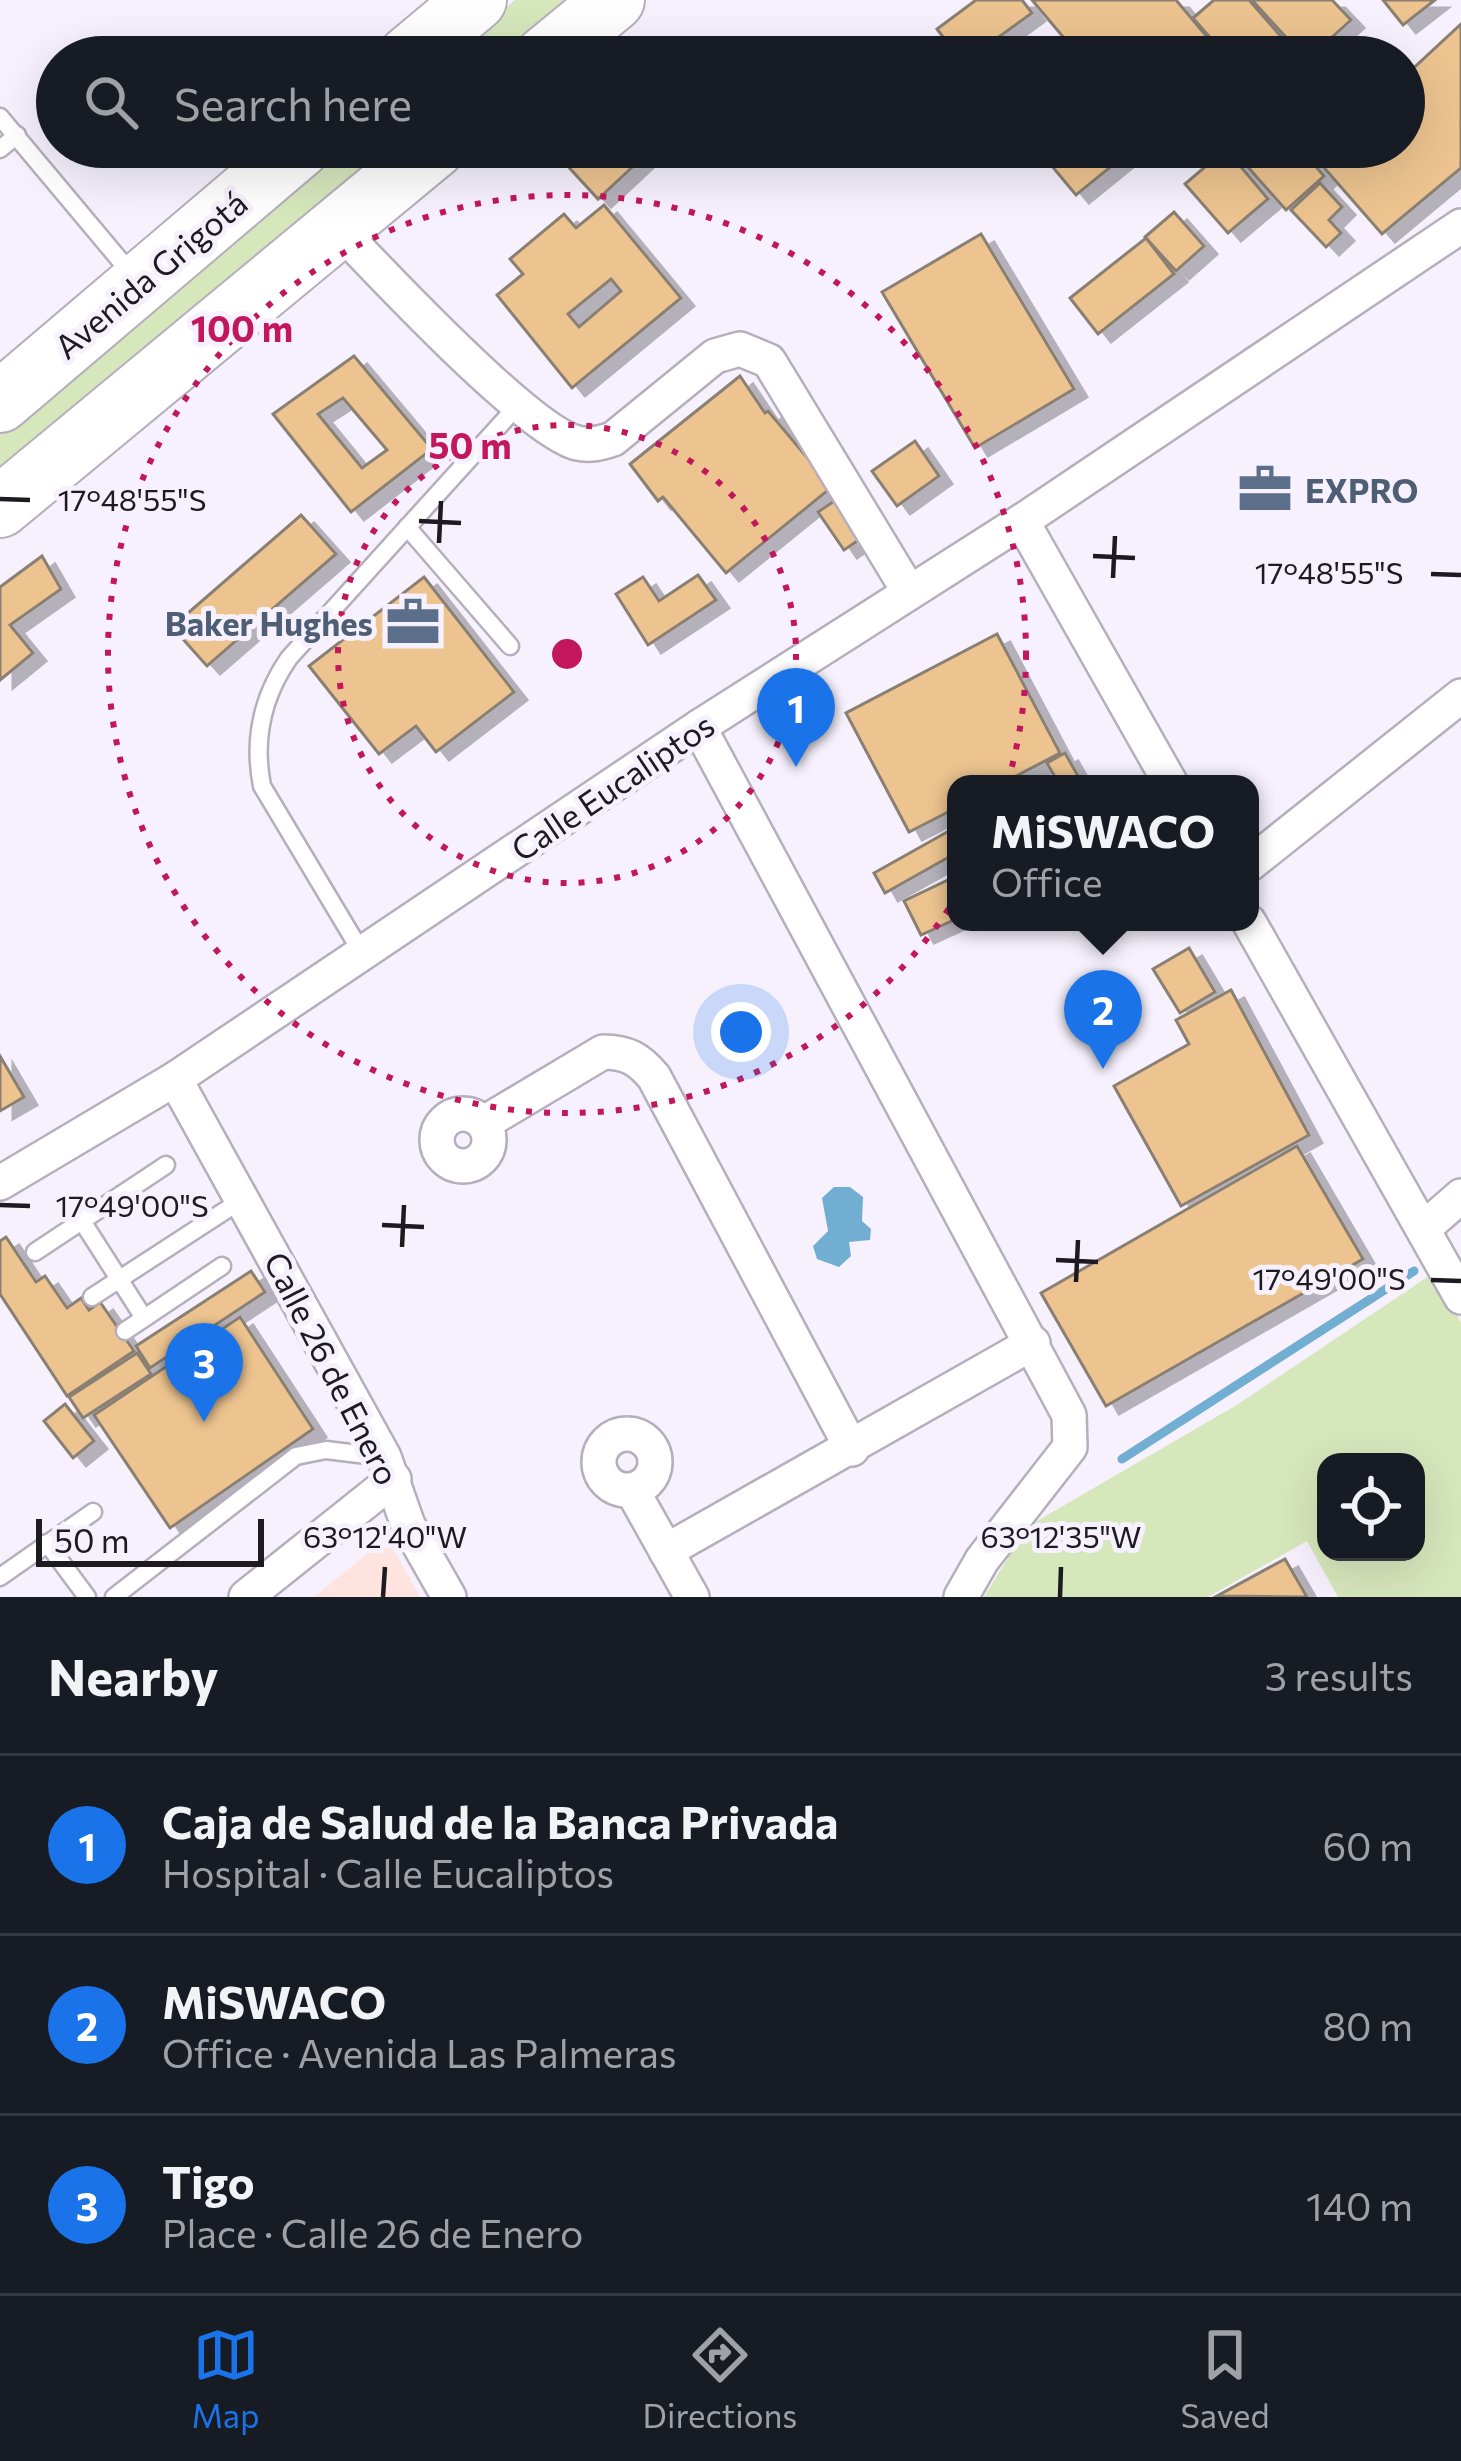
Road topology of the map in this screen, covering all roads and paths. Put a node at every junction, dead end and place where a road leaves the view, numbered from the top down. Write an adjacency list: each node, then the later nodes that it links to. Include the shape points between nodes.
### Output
1 (476, 0): 3 (highway)
2 (614, 0): 4 (highway)
3 (433, 36)
4 (570, 36)
5 (0, 117): 6 (lane)
6 (17, 135): 7 (lane); 8 (lane)
7 (0, 149)
8 (36, 158)
9 (44, 168): 14 (lane)
10 (275, 168): 14 (highway, Avenida Grigotá)
11 (409, 168): 13 (highway)
12 (1461, 226): 18 (street, Calle Eucaliptos)
13 (337, 227): 16 (street); 17 (highway)
14 (139, 282): 15 (highway, Avenida Grigotá)
15 (0, 402)
16 (518, 405): 19 (lane); 20 (street, via 573,442 594,445 614,440 715,356 740,349 769,361)
17 (0, 507)
18 (1022, 521): 20 (street, Calle Eucaliptos); 24 (street)
19 (407, 527): 21 (lane); 27 (lane, via 273,681 256,758 262,787)
20 (908, 590): 23 (street, Calle Eucaliptos)
21 (510, 646)
22 (1461, 696): 25 (street)
23 (699, 727): 27 (street, Calle Eucaliptos); 43 (street)
24 (1166, 775)
25 (1259, 858)
26 (1254, 931): 35 (street)
27 (362, 953): 28 (street, Calle Eucaliptos)
28 (176, 1079): 31 (street, Calle Eucaliptos); 33 (street, Calle 26 de Enero)
29 (484, 1124): 44 (street, via 603,1052 641,1061)
30 (166, 1165): 34 (lane)
31 (0, 1183)
32 (1461, 1196): 35 (street)
33 (244, 1199): 38 (lane); 45 (street, Calle 26 de Enero)
34 (82, 1221): 36 (lane); 38 (lane)
35 (1423, 1229): 40 (street)
36 (35, 1252)
37 (222, 1266): 41 (lane)
38 (120, 1280): 39 (lane); 41 (lane)
39 (92, 1297)
40 (1461, 1297)
41 (144, 1318): 42 (lane)
42 (125, 1331)
43 (1033, 1343): 44 (street); 56 (street, via 1069,1415 1070,1447)
44 (852, 1449): 49 (street)
45 (389, 1468): 52 (lane, via 326,1450 296,1456); 53 (street); 54 (street, Calle 26 de Enero, via 408,1525)
46 (632, 1490): 49 (street)
47 (93, 1512): 48 (lane)
48 (47, 1543): 50 (lane); 51 (lane)
49 (666, 1551): 55 (street)
50 (0, 1577)
51 (87, 1597)
52 (114, 1597)
53 (246, 1597)
54 (449, 1597)
55 (692, 1597)
56 (961, 1597)

